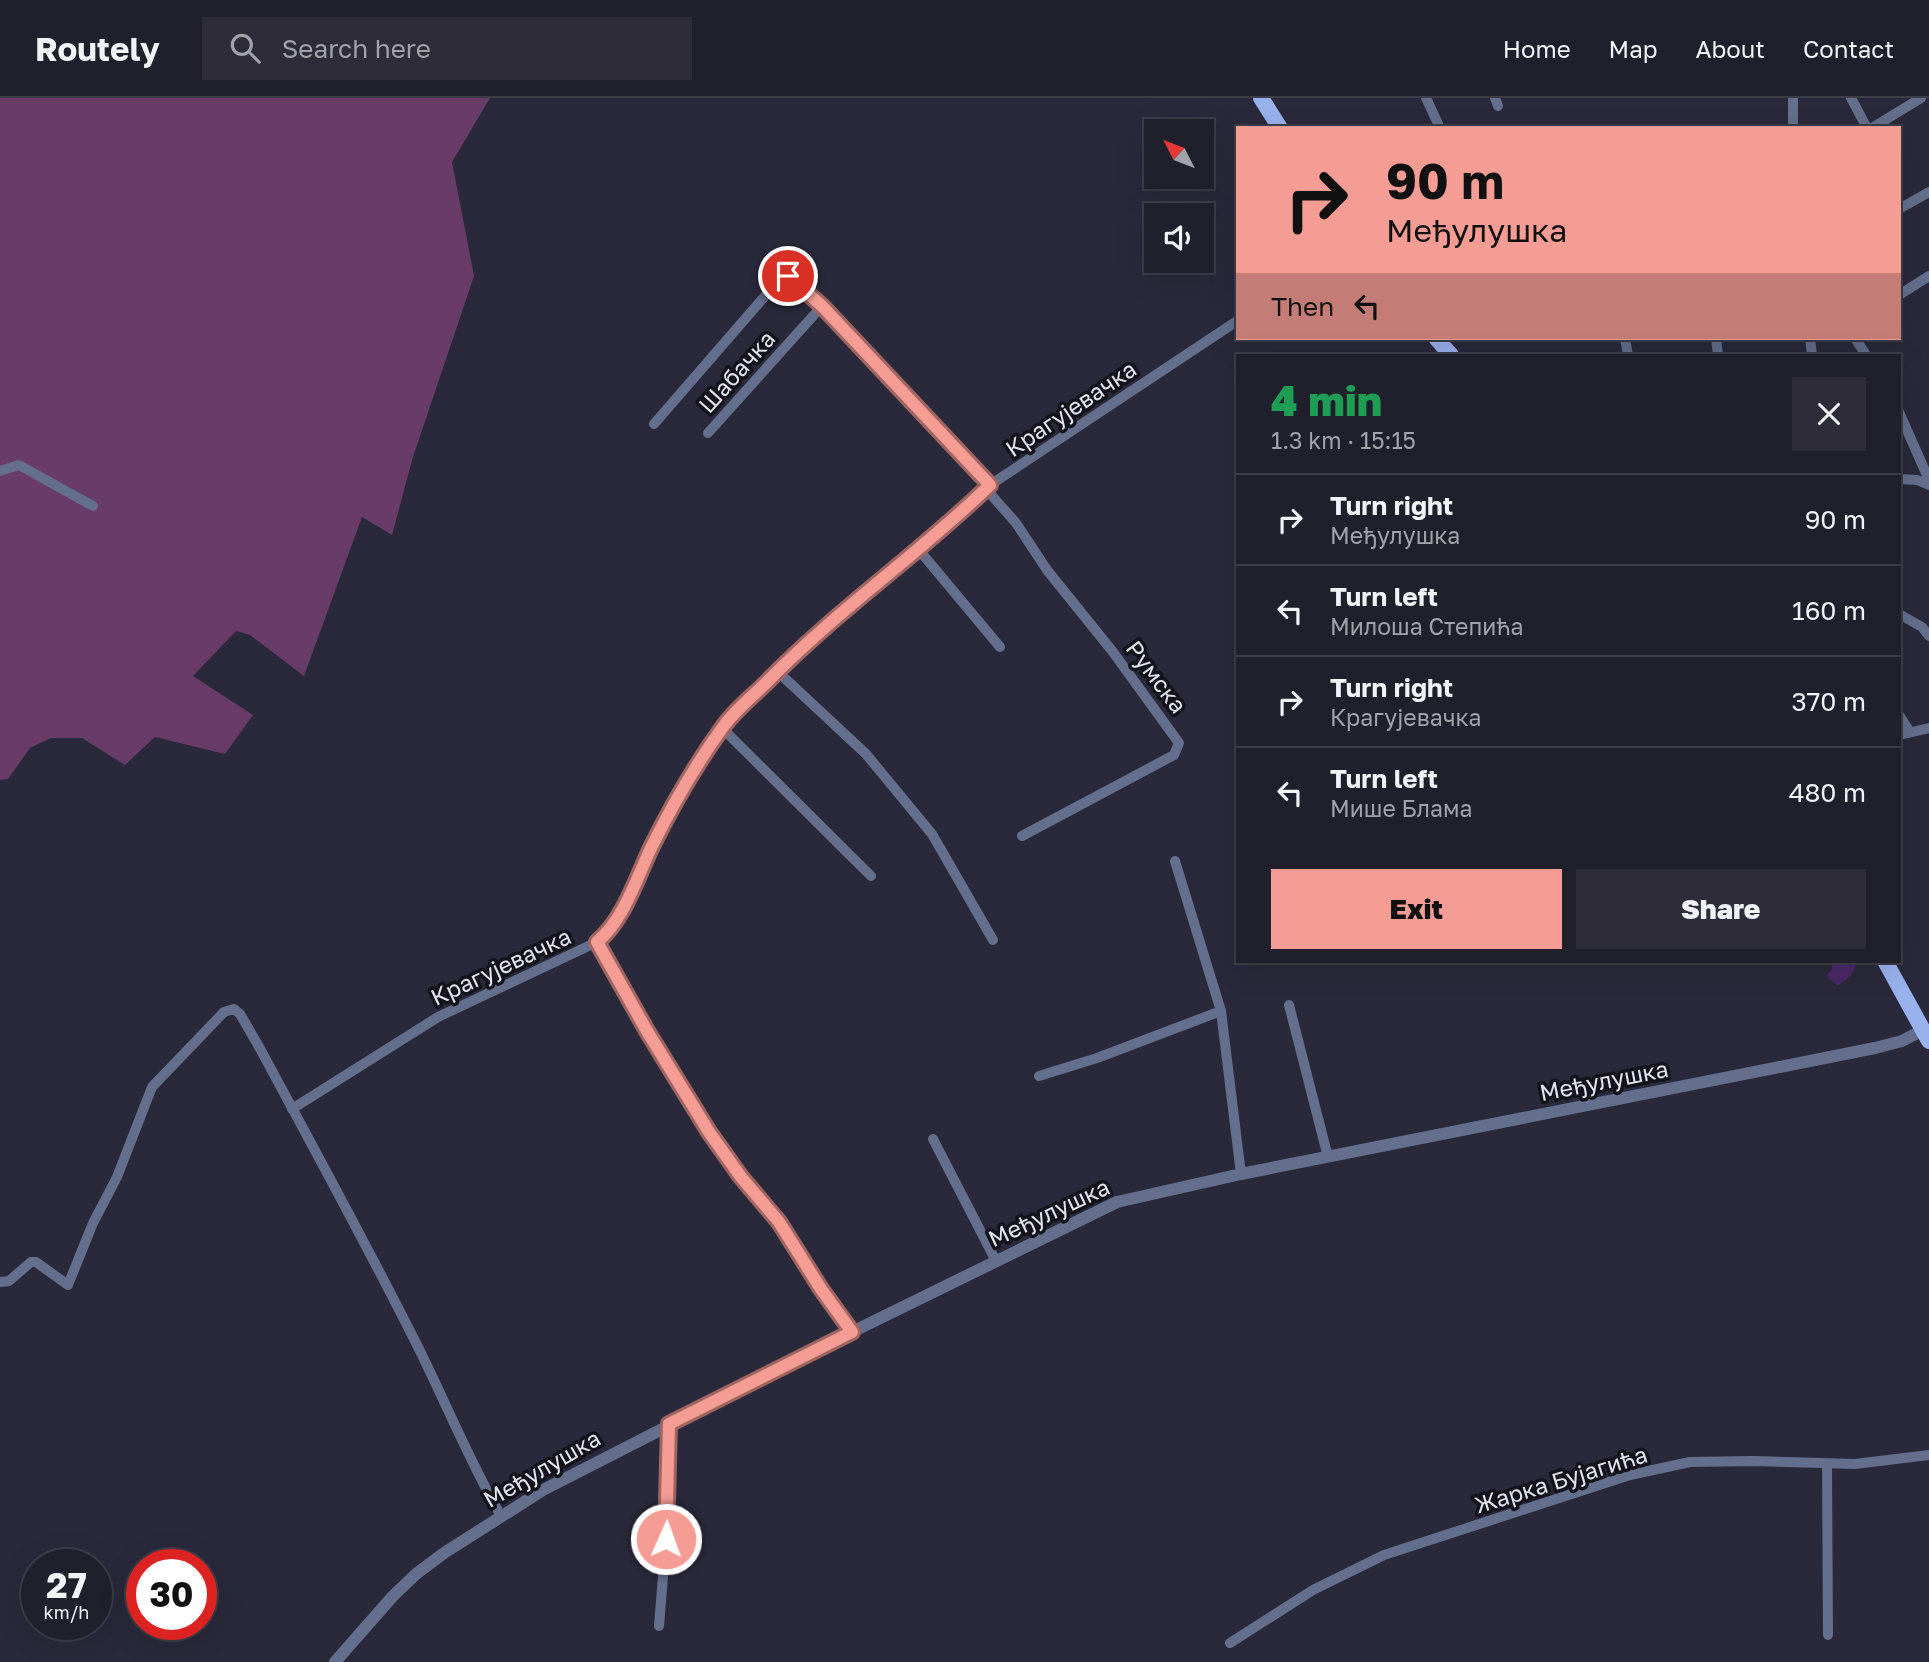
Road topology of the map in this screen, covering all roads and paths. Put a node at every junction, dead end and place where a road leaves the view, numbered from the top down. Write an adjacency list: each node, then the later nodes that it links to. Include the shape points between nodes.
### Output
1 (1261, 98): 6 (main road)
2 (1426, 98): 7 (street)
3 (1793, 98): 8 (street)
4 (1850, 98): 9 (street)
5 (1921, 98): 10 (street)
6 (1279, 126)
7 (1439, 126)
8 (1793, 126)
9 (1868, 126)
10 (1872, 126)
11 (1929, 192): 12 (street)
12 (1901, 208)
13 (1929, 276): 14 (street)
14 (1901, 294)
15 (822, 306): 20 (street, via 784,274); 21 (street, Шабачка); 26 (street)
16 (1236, 322): 26 (street, Крагујевачка)
17 (1438, 340): 18 (main road)
18 (1450, 354)
19 (1901, 417): 24 (street)
20 (654, 425)
21 (708, 433)
22 (0, 471): 27 (street, via 19,465)
23 (1901, 479): 25 (street)
24 (1929, 480)
25 (1929, 485)
26 (988, 487): 28 (street, Крагујевачка); 38 (street, Румска, via 1179,743 1174,755)
27 (93, 506)
28 (919, 550): 31 (street); 32 (street, Крагујевачка)
29 (1901, 615): 30 (street, via 1922,626)
30 (1929, 636)
31 (1000, 647)
32 (777, 671): 35 (street, Крагујевачка); 41 (street, via 866,754 932,834)
33 (1901, 718): 36 (street)
34 (1929, 727): 36 (street)
35 (722, 729): 40 (street); 42 (street, Крагујевачка, via 666,818 606,935)
36 (1910, 732): 37 (street)
37 (1901, 734)
38 (1022, 836)
39 (1175, 861): 45 (street)
40 (871, 876)
41 (993, 940)
42 (597, 942): 48 (street, Крагујевачка, via 438,1017); 54 (street, via 709,1132 788,1234)
43 (1886, 963): 46 (main road)
44 (1289, 1005): 50 (street)
45 (1222, 1011): 47 (street); 51 (street)
46 (1926, 1036): 50 (street, Међулушка)
47 (1039, 1076)
48 (292, 1109): 53 (street, via 240,1014 226,1010 152,1087 68,1285 36,1262); 58 (street)
49 (933, 1139): 52 (street)
50 (1328, 1157): 51 (street, Међулушка)
51 (1241, 1174): 52 (street, Међулушка, via 1117,1202)
52 (996, 1261): 54 (street, Међулушка)
53 (0, 1282)
54 (852, 1332): 55 (street, Међулушка)
55 (669, 1424): 58 (street, Међулушка, via 574,1472); 59 (street)
56 (1929, 1455): 57 (street, Жарка Бујагића)
57 (1827, 1464): 60 (street); 61 (street, Жарка Бујагића, via 1690,1462 1630,1475 1384,1555 1313,1590)
58 (501, 1516): 62 (street, Међулушка, via 416,1574)
59 (659, 1626)
60 (1828, 1635)
61 (1230, 1643)
62 (335, 1662)

